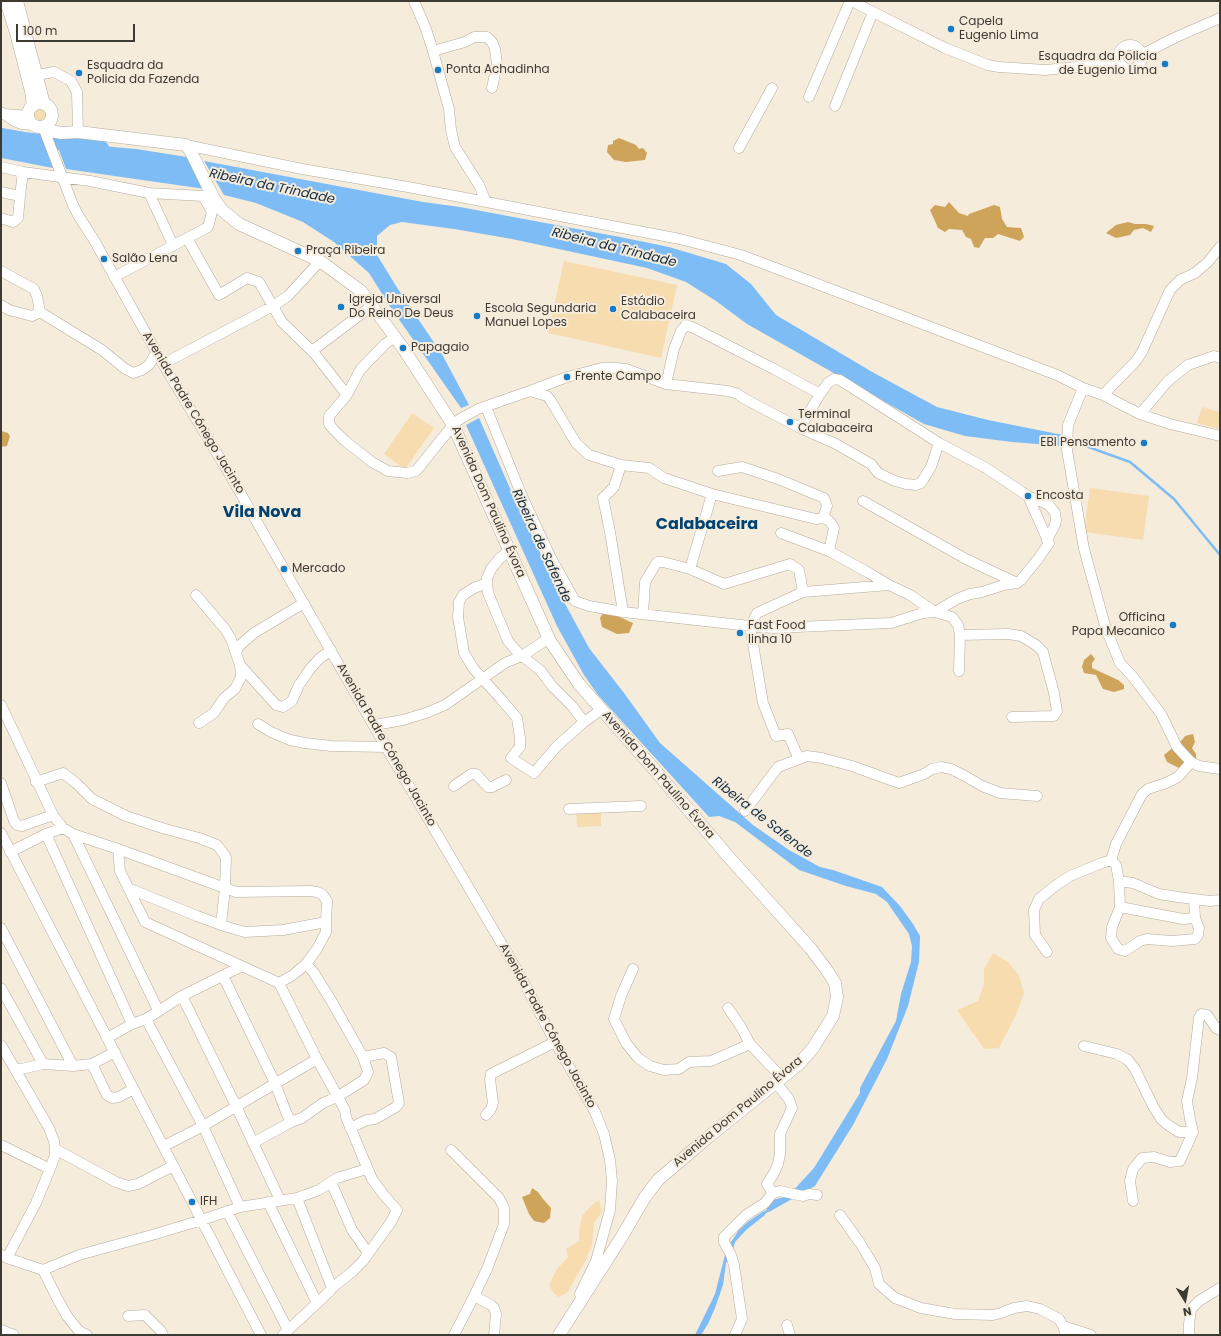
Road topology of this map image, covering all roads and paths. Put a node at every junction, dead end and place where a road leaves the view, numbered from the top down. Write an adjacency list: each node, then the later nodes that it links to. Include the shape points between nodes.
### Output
1 (6, 1): 16 (main road)
2 (17, 1): 10 (main road)
3 (414, 1): 7 (street)
4 (851, 1): 5 (street); 13 (street)
5 (873, 12): 9 (street, via 945,48 988,65 1045,70); 14 (street)
6 (1220, 18): 8 (street)
7 (433, 52): 11 (street, via 474,37 487,37 495,49 497,64); 27 (street, via 449,109 456,147)
8 (1141, 54): 9 (street, via 1141,62 1133,69 1125,69); 9 (street, via 1133,46 1125,46 1119,51)
9 (1119, 63)
10 (37, 75): 16 (main road); 17 (street, via 54,72 71,81 77,92)
11 (492, 88)
12 (772, 88): 19 (street)
13 (809, 97)
14 (835, 106)
15 (2, 113): 16 (street)
16 (41, 120): 17 (main road, via 50,131); 22 (street, Avenida Padre Cónego Jacinto)
17 (78, 132): 18 (main road)
18 (189, 148): 26 (main road, Avenida Dom Paulino Évora); 27 (street)
19 (739, 148)
20 (1, 167): 21 (street)
21 (23, 172): 22 (street); 25 (street)
22 (63, 178): 24 (street); 34 (street, Avenida Padre Cónego Jacinto, via 73,205)
23 (1, 192): 25 (street)
24 (149, 193): 26 (street); 30 (street)
25 (20, 196): 28 (street, via 18,218 13,222)
26 (209, 197): 29 (street, via 212,212 208,227); 32 (main road, Avenida Dom Paulino Évora, via 239,224)
27 (486, 202): 45 (street, via 680,239 741,255 1057,375)
28 (1, 218)
29 (187, 238): 30 (street); 37 (street, via 219,295 247,278 259,282)
30 (173, 245): 34 (street)
31 (1220, 247): 49 (street, via 1208,262 1195,273 1180,280 1170,290 1142,352)
32 (320, 261): 36 (main road, Avenida Dom Paulino Évora, via 362,291); 37 (street, via 288,296)
33 (1, 271): 38 (street, via 34,288)
34 (114, 277): 41 (street, Avenida Padre Cónego Jacinto)
35 (1, 305): 38 (street, via 9,310 32,316)
36 (373, 305): 39 (main road, Avenida Dom Paulino Évora); 40 (street)
37 (273, 306): 40 (street, via 282,322); 43 (street)
38 (40, 312): 41 (street, via 102,350 133,373 149,365)
39 (395, 337): 48 (street, via 360,370); 52 (main road, Avenida Dom Paulino Évora)
40 (312, 351): 48 (street)
41 (156, 353): 43 (street, Avenida Padre Cónego Jacinto)
42 (1220, 358): 51 (street, via 1214,356 1188,365 1168,381)
43 (163, 364): 72 (street, Avenida Padre Cónego Jacinto)
44 (666, 384): 46 (street, via 626,369 602,368 566,377); 47 (street, via 674,349 686,325); 53 (street, via 738,394)
45 (1082, 388): 49 (street); 94 (street, via 1068,425 1067,450 1084,549 1106,629 1120,663 1154,704 1177,747)
46 (530, 391): 50 (street); 56 (street, via 547,396 580,448 589,455)
47 (820, 394): 53 (street); 55 (street, via 831,381 837,379)
48 (347, 395): 52 (street, via 329,416 329,424 345,441 388,471 416,471)
49 (1104, 395): 51 (street)
50 (482, 408): 52 (street); 73 (street, via 551,558 575,602)
51 (1140, 414): 54 (street)
52 (456, 422): 64 (main road, Avenida Dom Paulino Évora)
53 (800, 428): 55 (street, via 836,444 871,464 878,473 916,485 921,483 931,467)
54 (1220, 436)
55 (939, 443): 59 (street, via 986,468)
56 (621, 465): 58 (street, via 649,468 664,478); 73 (street, via 614,487 603,498)
57 (718, 471): 61 (street, via 742,467 824,498 827,506)
58 (712, 494): 61 (street, via 816,519); 66 (street)
59 (1028, 496): 63 (street); 63 (street, via 1049,506 1055,513 1055,525)
60 (863, 501): 68 (street, via 966,559)
61 (823, 518): 65 (street, via 834,528)
62 (781, 533): 65 (street)
63 (1047, 540): 68 (street, via 1049,543 1046,549)
64 (510, 550): 67 (street, via 491,569 487,578); 78 (main road, Avenida Dom Paulino Évora)
65 (829, 551): 69 (street)
66 (690, 569): 70 (street, via 724,584 790,564 799,570); 75 (street, via 657,562 646,582)
67 (488, 583): 81 (street, via 488,593 508,641); 84 (street, via 463,595 459,602 458,618 464,653)
68 (1017, 583): 74 (street, via 970,594)
69 (889, 585): 70 (street); 74 (street, via 910,595)
70 (803, 592): 76 (street, via 757,613)
71 (196, 595): 80 (street, via 225,629)
72 (304, 604): 79 (street, Avenida Padre Cónego Jacinto); 80 (street, via 254,633)
73 (623, 612): 75 (street)
74 (935, 612): 76 (street, via 891,623); 77 (street, via 952,617 958,625)
75 (643, 614): 76 (street)
76 (750, 626): 93 (street, via 763,703 776,736 788,734)
77 (960, 635): 83 (street); 87 (street, via 1021,636 1043,652 1057,711 1054,716)
78 (549, 638): 81 (street); 86 (main road, Avenida Dom Paulino Évora, via 579,684)
79 (331, 650): 82 (street, via 310,669 292,701 283,707 276,705); 91 (street, Avenida Padre Cónego Jacinto)
80 (236, 652): 82 (street)
81 (522, 656): 84 (street, via 505,663); 88 (street, via 540,670)
82 (240, 665): 89 (street, via 240,677 235,689 224,698 214,713)
83 (959, 671)
84 (483, 679): 88 (street, via 516,718 520,747 511,758 534,773 557,746); 91 (street, via 445,706 403,720)
85 (1, 705): 98 (street)
86 (601, 710): 88 (street); 147 (main road, Avenida Dom Paulino Évora, via 811,949 835,983 837,997 833,1016 813,1048 799,1064)
87 (1012, 717)
88 (584, 722)
89 (199, 723)
90 (258, 724): 92 (street, via 271,732 305,743)
91 (375, 725): 92 (street, Avenida Padre Cónego Jacinto)
92 (386, 747): 136 (street, Avenida Padre Cónego Jacinto, via 520,975)
93 (799, 759): 100 (street, via 807,756 822,758 899,783 941,767 1000,793); 103 (street, via 778,767)
94 (1191, 762): 95 (street, via 1199,766); 111 (street, via 1178,777 1142,794 1116,844)
95 (1220, 769)
96 (506, 780): 99 (street, via 492,788 476,774 471,774)
97 (1, 782): 104 (street, via 17,825 22,826)
98 (36, 782): 104 (street); 114 (street, via 63,773 92,799 126,816 217,846 226,857)
99 (454, 786)
100 (1037, 796)
101 (641, 806): 102 (street)
102 (569, 809)
103 (745, 811)
104 (53, 815): 105 (street)
105 (63, 828): 107 (street); 108 (street)
106 (1, 833): 109 (street)
107 (46, 834): 109 (street); 133 (street)
108 (73, 834): 110 (street); 131 (street)
109 (6, 848): 135 (street)
110 (118, 849): 113 (street, via 120,871); 114 (street)
111 (1111, 860): 112 (street, via 1116,865); 122 (street, via 1070,876 1039,899 1034,910 1035,929)
112 (1119, 881): 115 (street, via 1133,883 1159,894); 117 (street)
113 (128, 888): 120 (street); 124 (street, via 145,922)
114 (225, 888): 119 (street, via 236,892 318,892 327,902); 120 (street)
115 (1194, 899): 116 (street); 118 (street)
116 (1220, 900)
117 (1120, 907): 118 (street, via 1183,919); 118 (street, via 1112,927 1111,938 1118,949 1125,951 1147,939 1195,939 1199,928)
118 (1195, 918)
119 (326, 922): 120 (street, via 283,930 245,932); 123 (street, via 326,932)
120 (221, 925)
121 (1, 928): 145 (street)
122 (1047, 952)
123 (306, 964): 127 (street); 141 (street, via 332,1002)
124 (242, 966): 126 (street); 127 (street)
125 (633, 969): 137 (street, via 614,1019 626,1044 638,1058 650,1066 664,1070 679,1069 689,1062 711,1061)
126 (223, 976): 129 (street); 148 (street)
127 (279, 983): 142 (street)
128 (1, 988): 143 (street)
129 (182, 996): 131 (street); 151 (street)
130 (728, 1008): 137 (street)
131 (158, 1010): 132 (street)
132 (146, 1019): 133 (street); 154 (street)
133 (132, 1024): 135 (street)
134 (1220, 1030): 156 (street, via 1207,1015 1201,1014 1187,1101)
135 (107, 1038): 140 (street)
136 (555, 1042): 152 (street, via 491,1074 492,1103); 188 (street, Avenida Padre Cónego Jacinto, via 595,1112 604,1134 612,1181 610,1210 596,1261)
137 (750, 1044): 147 (street)
138 (1, 1045): 146 (street)
139 (1084, 1046): 156 (street, via 1117,1054 1128,1060 1161,1119 1179,1132)
140 (115, 1052): 144 (street); 149 (street)
141 (363, 1057): 150 (street, via 368,1072 364,1080); 155 (street, via 384,1053 391,1057 399,1103 375,1119)
142 (317, 1059): 148 (street); 150 (street)
143 (43, 1064): 145 (street); 146 (street)
144 (92, 1064): 145 (street); 149 (street, via 107,1094 112,1098)
145 (73, 1066)
146 (15, 1068): 160 (street, via 49,1128)
147 (779, 1080): 166 (street, via 792,1108 780,1134 778,1164 767,1184); 188 (main road, Avenida Dom Paulino Évora, via 658,1180)
148 (275, 1083): 151 (street); 153 (street)
149 (134, 1089): 159 (street)
150 (337, 1097): 153 (street); 155 (street, via 345,1110)
151 (236, 1106): 154 (street); 157 (street)
152 (486, 1115)
153 (291, 1122): 157 (street)
154 (202, 1126): 159 (street); 172 (street)
155 (350, 1128): 164 (street)
156 (1193, 1132): 170 (street, via 1180,1161 1142,1158 1132,1168 1130,1181)
157 (253, 1143): 169 (street)
158 (1, 1145): 163 (street)
159 (164, 1146): 162 (street)
160 (55, 1149): 162 (street, via 128,1186 138,1184); 163 (street)
161 (451, 1150): 181 (street, via 499,1198 504,1208 504,1224)
162 (174, 1166): 175 (street)
163 (50, 1169): 177 (street, via 36,1203)
164 (367, 1169): 165 (street); 176 (street, via 397,1210)
165 (331, 1182): 168 (street, via 319,1190); 176 (street, via 352,1230)
166 (776, 1192): 167 (street, via 803,1196); 195 (street, via 724,1236 734,1265 742,1319)
167 (817, 1195)
168 (297, 1198): 169 (street); 179 (street)
169 (280, 1200): 171 (street)
170 (1133, 1201)
171 (268, 1202): 172 (street); 182 (street)
172 (240, 1207): 173 (street)
173 (227, 1211): 175 (street); 187 (street)
174 (840, 1215): 186 (street, via 860,1243 880,1284 895,1298 922,1308 955,1314 992,1315 1027,1306 1040,1309 1059,1319)
175 (202, 1220): 178 (street, via 79,1255); 192 (street)
176 (368, 1253): 179 (street, via 352,1272)
177 (4, 1256): 178 (street)
178 (43, 1270): 190 (street, via 68,1316 79,1331)
179 (332, 1288): 182 (street)
180 (1220, 1288): 198 (street, via 1198,1301 1191,1309)
181 (474, 1296): 193 (street); 194 (street, via 494,1308)
182 (317, 1303): 187 (street)
183 (128, 1316): 191 (street, via 145,1315)
184 (787, 1325): 196 (street)
185 (1, 1330): 189 (street)
186 (1065, 1331): 197 (street)
187 (285, 1332)
188 (560, 1332)
189 (14, 1335)
190 (87, 1335)
191 (163, 1335)
192 (261, 1335)
193 (454, 1335)
194 (494, 1335)
195 (735, 1335)
196 (790, 1335)
197 (1091, 1335)
198 (1189, 1335)

